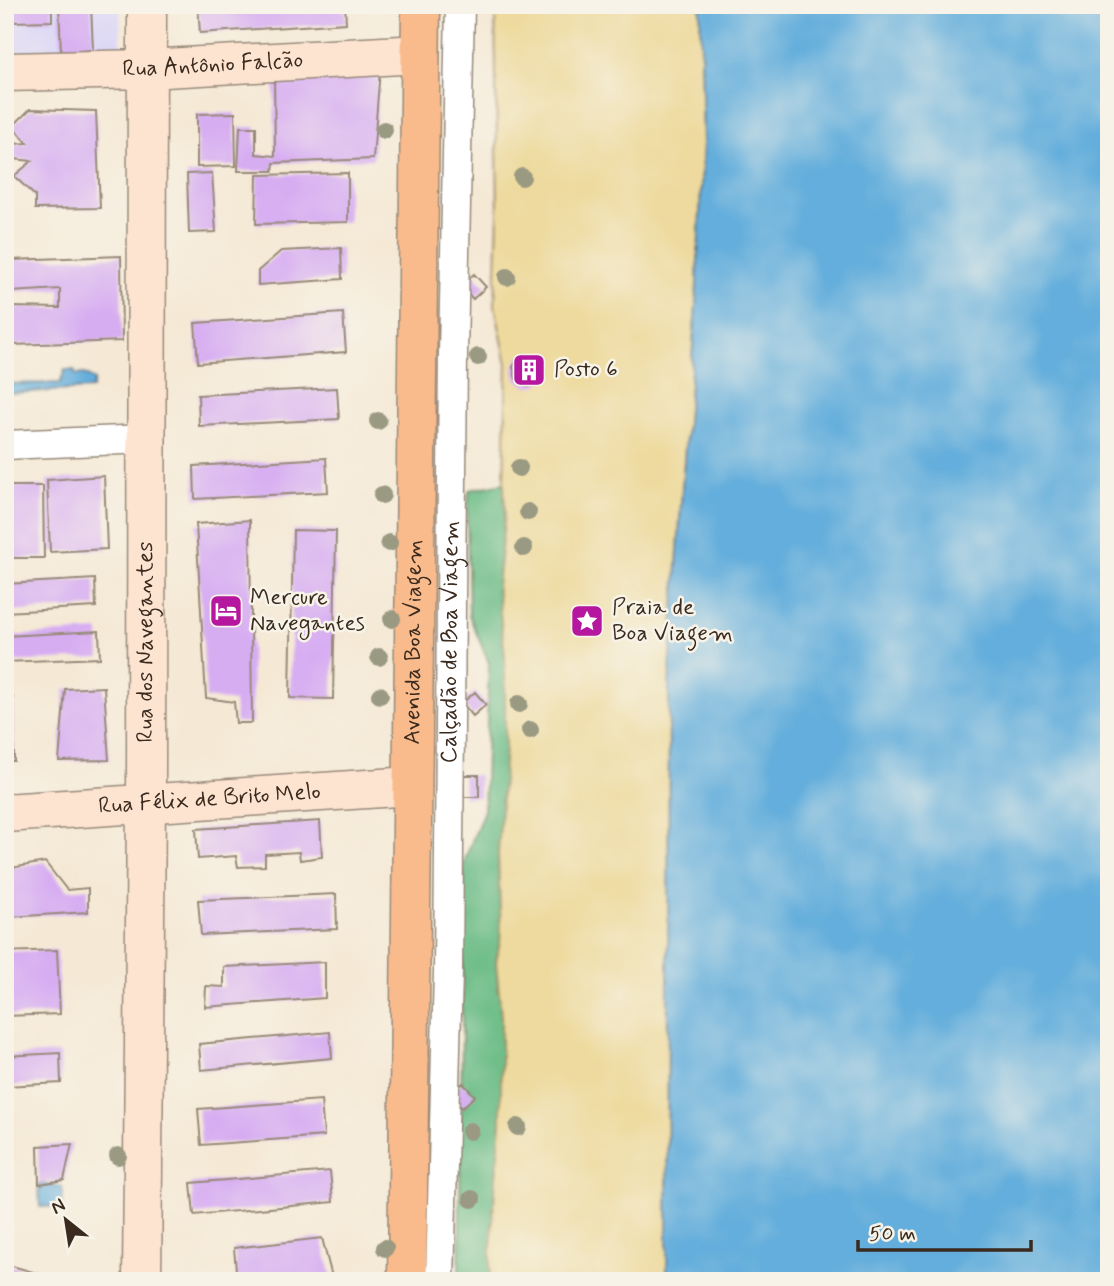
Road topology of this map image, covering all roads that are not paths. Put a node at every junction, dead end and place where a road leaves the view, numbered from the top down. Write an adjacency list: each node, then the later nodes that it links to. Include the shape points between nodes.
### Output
1 (147, 5): 5 (main road, Rua dos Navegantes)
2 (421, 5): 4 (main road, Avenida Boa Viagem)
3 (460, 5): 14 (street, Calçadão de Boa Viagem)
4 (420, 54): 5 (main road, Rua Antônio Falcão); 9 (main road, Avenida Boa Viagem)
5 (147, 69): 6 (main road, Rua Antônio Falcão); 7 (main road, Rua dos Navegantes)
6 (5, 72)
7 (146, 439): 8 (street); 10 (main road, Rua dos Navegantes)
8 (5, 445)
9 (412, 786): 10 (main road, Rua Félix de Brito Melo); 13 (main road, Avenida Boa Viagem)
10 (146, 804): 11 (main road, Rua Félix de Brito Melo); 12 (main road, Rua dos Navegantes)
11 (5, 813)
12 (142, 1281)
13 (407, 1281)
14 (440, 1281)

